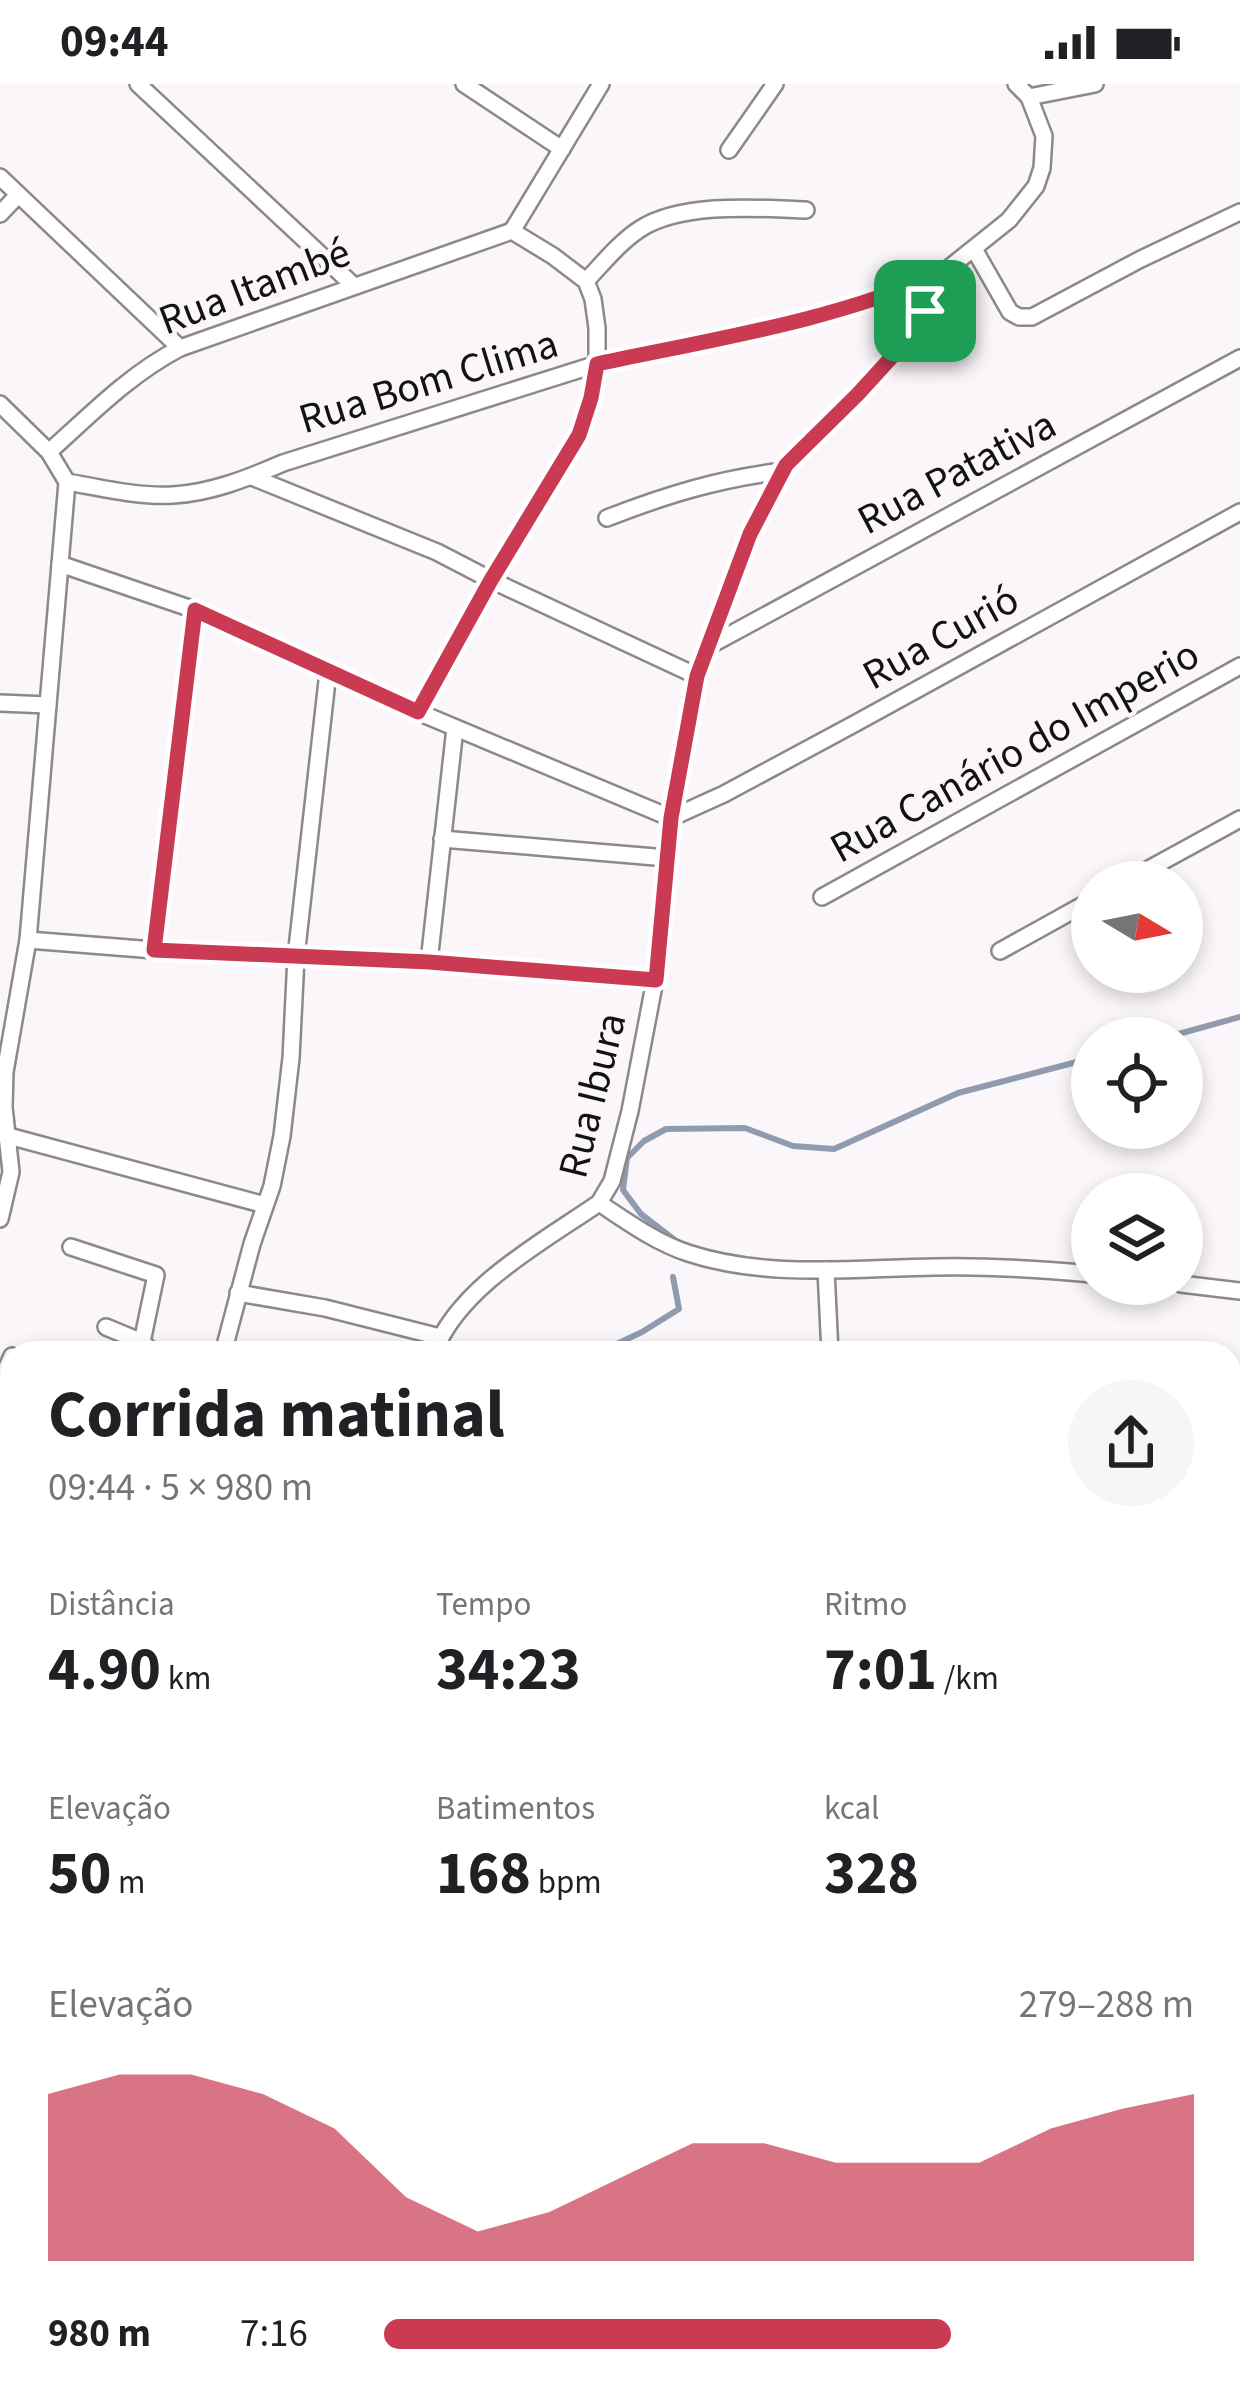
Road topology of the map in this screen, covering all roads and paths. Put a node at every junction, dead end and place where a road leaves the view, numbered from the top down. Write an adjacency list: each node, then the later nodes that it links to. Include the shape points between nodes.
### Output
1 (138, 84): 18 (street)
2 (464, 84): 7 (street)
3 (602, 84): 7 (street)
4 (775, 84): 8 (street)
5 (1095, 84): 6 (street)
6 (1023, 90): 15 (street, Rua Bom Clima, via 1044,136 1042,168 1009,220)
7 (562, 149): 14 (street)
8 (729, 150)
9 (0, 177): 10 (street)
10 (18, 195): 13 (street); 19 (street)
11 (806, 210): 17 (street, via 716,210 658,220)
12 (1240, 212): 15 (street, via 1032,317 1010,312)
13 (0, 214)
14 (512, 231): 17 (street); 18 (street, Rua Itambé)
15 (974, 249): 16 (street, Rua Bom Clima)
16 (944, 272): 21 (street, Rua Bom Clima, via 838,312); 24 (street, Rua Ibura, via 910,337)
17 (586, 281): 21 (street)
18 (353, 284): 19 (street, Rua Itambé)
19 (180, 348): 23 (street, Rua Itambé)
20 (1240, 358): 32 (street, Rua Patativa)
21 (597, 364): 25 (street, Rua Bom Clima); 30 (street, via 579,435)
22 (0, 404): 23 (street)
23 (49, 452): 26 (street)
24 (782, 471): 28 (street, via 675,491); 32 (street, Rua Ibura)
25 (252, 477): 26 (street, Rua Bom Clima, via 173,496); 30 (street)
26 (68, 482): 29 (street)
27 (1240, 512): 40 (street, Rua Curió)
28 (607, 518)
29 (60, 564): 31 (street); 37 (street)
30 (491, 580): 35 (street); 38 (street)
31 (195, 610): 34 (street); 48 (street)
32 (707, 647): 35 (street, Rua Ibura)
33 (1240, 666): 45 (street, Rua Canário do Imperio)
34 (328, 672): 38 (street); 50 (street)
35 (697, 676): 40 (street, Rua Ibura)
36 (0, 703): 37 (street)
37 (48, 705): 47 (street)
38 (418, 712): 39 (street)
39 (455, 728): 40 (street); 42 (street)
40 (671, 818): 43 (street, Rua Ibura)
41 (1240, 819): 44 (street)
42 (442, 839): 43 (street); 51 (street)
43 (667, 858): 52 (street, Rua Ibura)
44 (1164, 861)
45 (822, 897)
46 (1071, 912): 49 (street)
47 (28, 940): 48 (street); 53 (street, via 4,1072)
48 (154, 950): 50 (street)
49 (1000, 951)
50 (296, 957): 51 (street); 55 (street, via 282,1136)
51 (429, 962): 52 (street)
52 (656, 980): 54 (street, Rua Ibura, via 621,1146)
53 (4, 1135): 55 (street); 56 (street, via 11,1172)
54 (599, 1204): 58 (street, Rua Ibura, via 690,1254); 70 (street, via 496,1275)
55 (265, 1205): 62 (street)
56 (0, 1219)
57 (71, 1247): 67 (street, via 156,1275)
58 (826, 1270): 59 (street, Rua Ibura); 71 (street)
59 (1071, 1272)
60 (1203, 1287): 61 (street)
61 (1240, 1291)
62 (238, 1293): 68 (street); 69 (street, via 325,1308)
63 (106, 1327): 66 (street)
64 (20, 1336): 65 (street)
65 (18, 1341)
66 (135, 1341)
67 (149, 1341)
68 (226, 1341)
69 (425, 1341)
70 (440, 1341)
71 (829, 1341)

